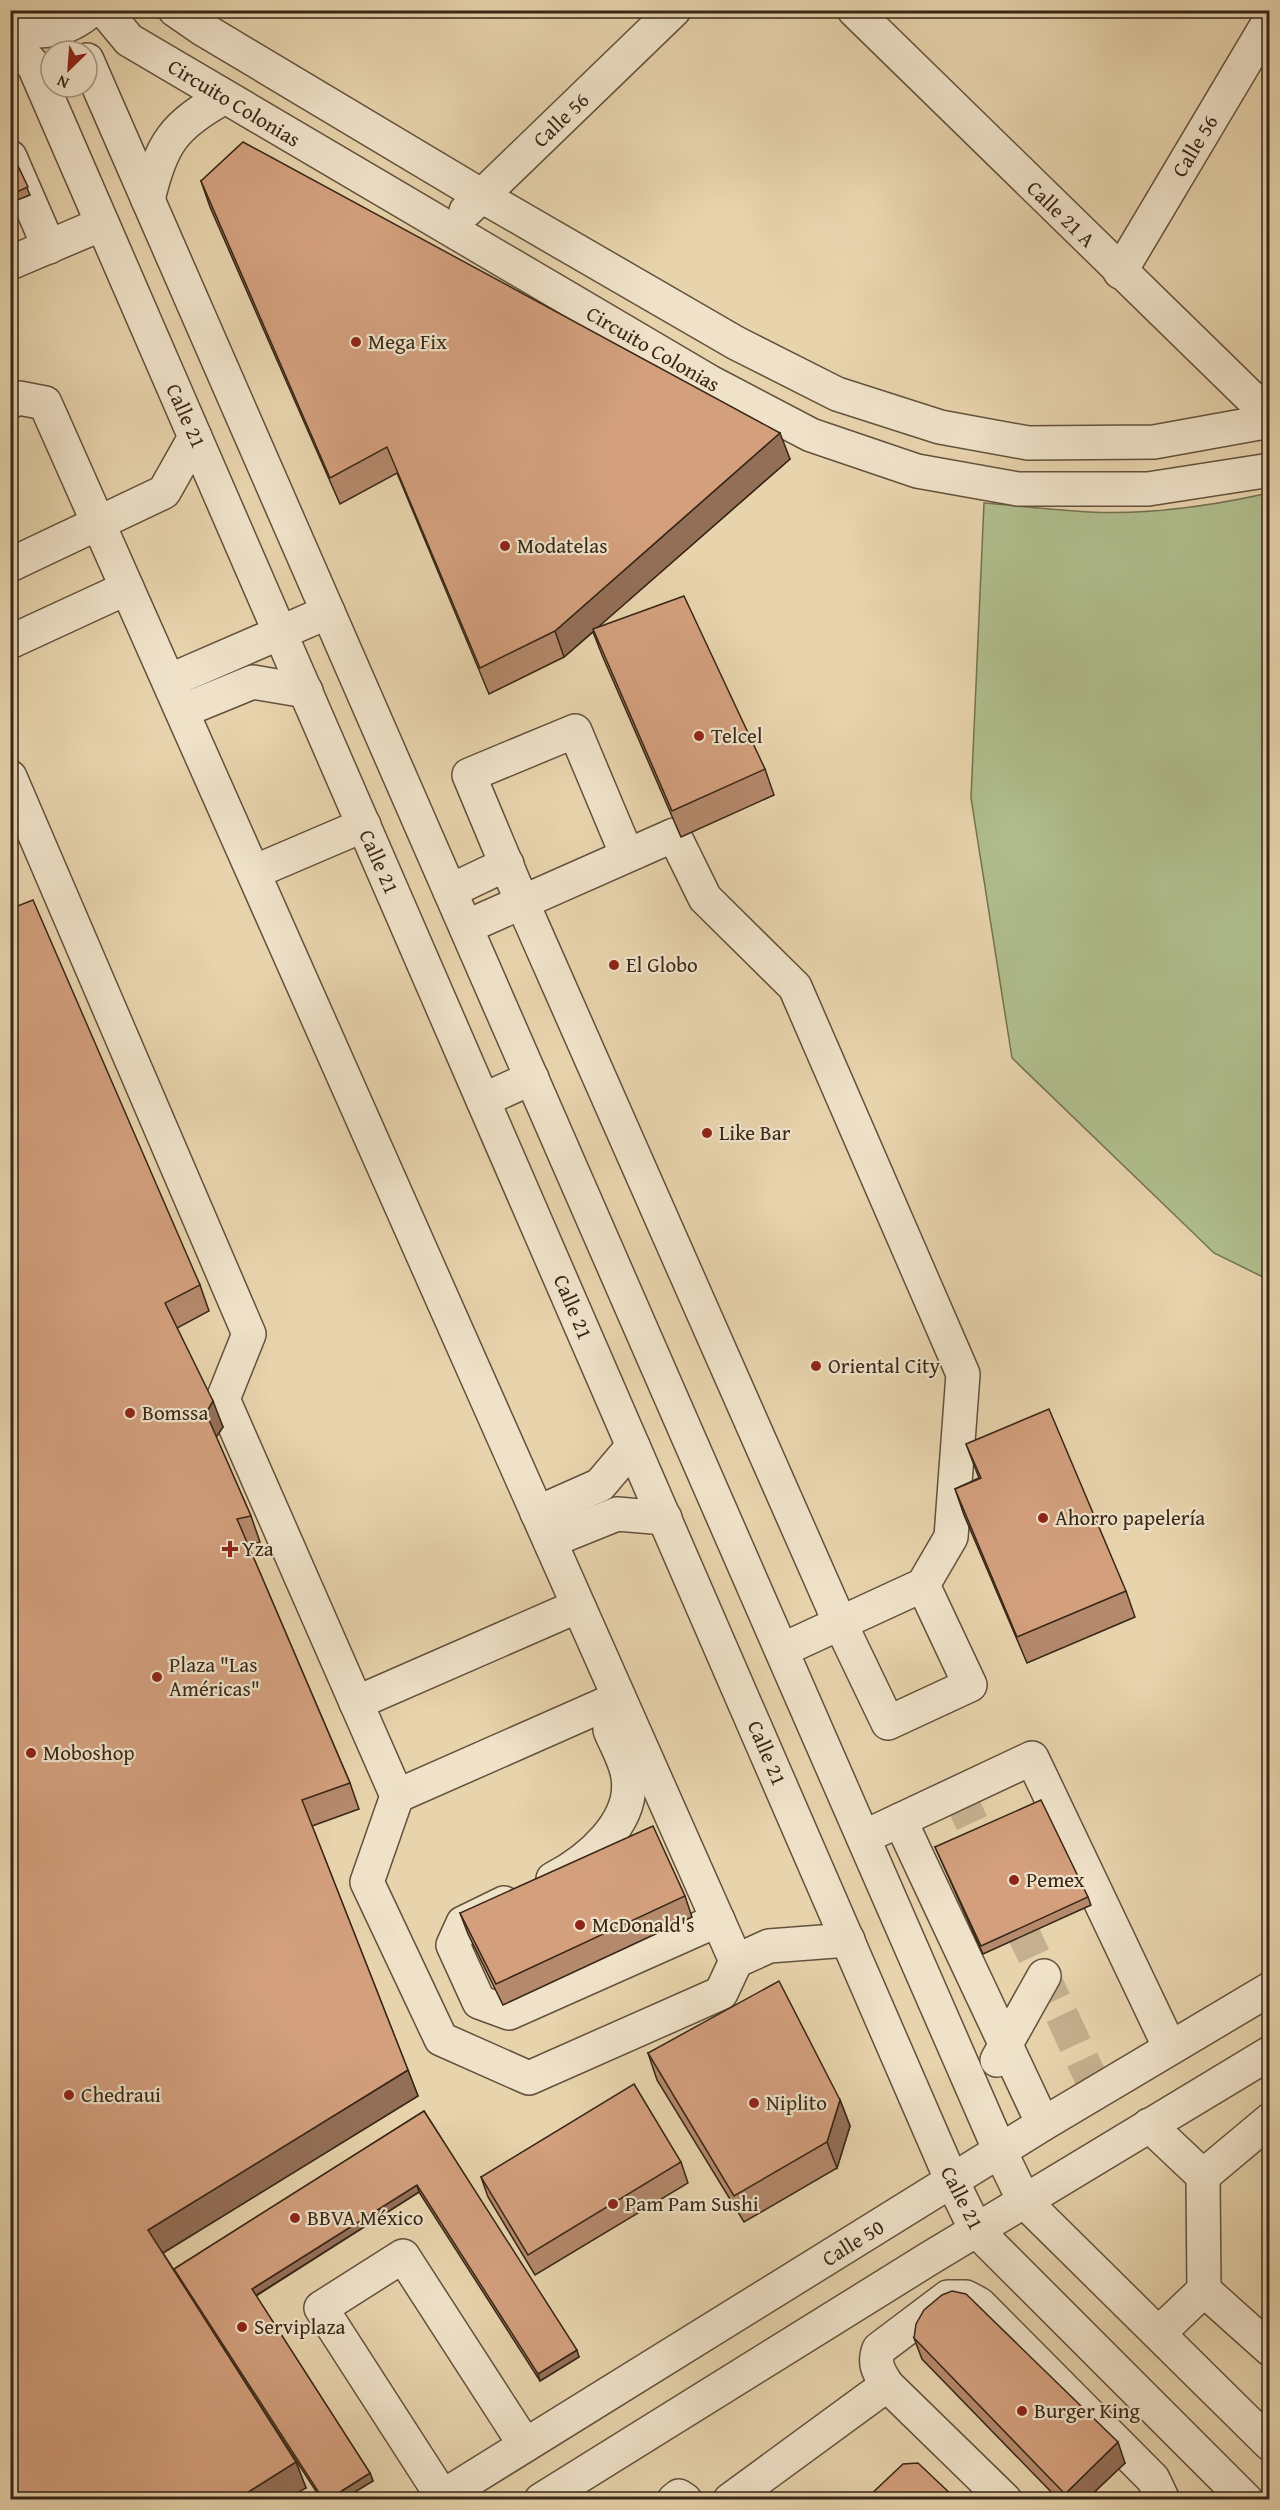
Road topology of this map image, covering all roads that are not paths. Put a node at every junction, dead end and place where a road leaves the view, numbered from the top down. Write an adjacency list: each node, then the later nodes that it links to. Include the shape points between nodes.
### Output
1 (104, 10): 10 (street, Circuito Colonias, via 129,40)
2 (674, 10): 12 (street, Calle 56)
3 (854, 10): 18 (street, Calle 21 A)
4 (199, 16): 12 (street)
5 (1269, 20): 18 (street, Calle 56)
6 (10, 26): 7 (street, via 27,32)
7 (81, 29)
8 (10, 40): 14 (street, Calle 21, via 34,66)
9 (99, 88): 13 (street)
10 (225, 97): 13 (street, via 197,112 179,128 155,169); 15 (street, Circuito Colonias)
11 (10, 157): 16 (street)
12 (482, 196): 15 (street, Calle 56); 21 (street, via 736,343 837,394 940,427 1028,443 1154,442)
13 (148, 200): 27 (street)
14 (102, 224): 16 (street); 22 (street, Calle 21)
15 (447, 229): 23 (street, Circuito Colonias, via 710,382 811,435 917,471 1018,489 1148,489)
16 (49, 247): 17 (street)
17 (10, 263)
18 (1120, 272): 20 (street, Calle 21 A)
19 (10, 402): 24 (street, via 19,398 45,403)
20 (1269, 416)
21 (1269, 421)
22 (195, 437): 24 (street, via 164,492); 28 (street, Calle 21)
23 (1269, 470)
24 (99, 523): 25 (street); 26 (street)
25 (10, 565)
26 (128, 588): 29 (street); 30 (street)
27 (328, 612): 28 (street); 38 (street)
28 (280, 633): 30 (street); 31 (street, Calle 21)
29 (10, 642)
30 (169, 681): 32 (street)
31 (306, 691): 32 (street, via 253,682); 34 (street, Calle 21)
32 (182, 711): 37 (street)
33 (10, 777): 51 (street, via 249,1334 223,1399)
34 (364, 825): 37 (street); 42 (street, Calle 21)
35 (627, 855): 36 (street, via 574,731 469,775); 39 (street); 46 (street, via 674,835 705,898 795,987 963,1374 951,1537)
36 (507, 864): 38 (street); 39 (street)
37 (254, 873): 45 (street)
38 (450, 891): 40 (street)
39 (522, 902): 40 (street); 48 (street)
40 (466, 927): 41 (street)
41 (532, 1078): 42 (street); 49 (street)
42 (483, 1100): 43 (street, Calle 21)
43 (633, 1446): 44 (street, Calle 21); 45 (street, via 600,1485)
44 (665, 1518): 45 (street, via 617,1514); 56 (street, Calle 21)
45 (544, 1527): 47 (street)
46 (923, 1585): 48 (street); 48 (street, via 970,1685 888,1723)
47 (578, 1606): 50 (street); 51 (street)
48 (840, 1623): 49 (street)
49 (782, 1650): 54 (street)
50 (610, 1702): 52 (street); 55 (street); 55 (street, via 628,1777 625,1810 605,1838 574,1868 463,1923 453,1945 479,2002 509,2013)
51 (356, 1703): 52 (street)
52 (397, 1796): 57 (street, via 367,1882 441,2038 529,2078 722,1993)
53 (900, 1820): 54 (street); 60 (street); 61 (street, via 1032,1758)
54 (864, 1837): 63 (street)
55 (718, 1920): 57 (street)
56 (848, 1940): 57 (street, via 768,1946); 69 (street, Calle 21)
57 (736, 1962)
58 (1044, 1976): 60 (street)
59 (1269, 1989): 61 (street, Calle 50)
60 (1006, 2045): 63 (street); 65 (street)
61 (1170, 2048): 65 (street, Calle 50)
62 (1269, 2053): 66 (street)
63 (976, 2095): 67 (street)
64 (1269, 2120): 68 (street)
65 (1043, 2124): 67 (street, Calle 50)
66 (1149, 2125): 68 (street); 70 (street)
67 (1000, 2151): 69 (street, Calle 50); 70 (street)
68 (1203, 2176): 72 (street)
69 (952, 2181): 71 (street, Calle 21); 77 (street, Calle 50)
70 (1024, 2201): 71 (street); 73 (street)
71 (976, 2230): 79 (street); 85 (street, Calle 21)
72 (1204, 2290): 73 (street); 74 (street)
73 (1159, 2333): 76 (street)
74 (1269, 2349)
75 (887, 2385): 82 (street); 83 (street); 84 (street, via 877,2369 879,2349 948,2297 966,2297 979,2304 1153,2479)
76 (1269, 2444)
77 (525, 2445): 78 (street, Calle 50); 78 (street, via 403,2256 321,2308)
78 (440, 2498)
79 (541, 2499)
80 (674, 2499): 81 (street)
81 (685, 2499)
82 (730, 2499)
83 (1005, 2499)
84 (1163, 2499)
85 (1246, 2499)

